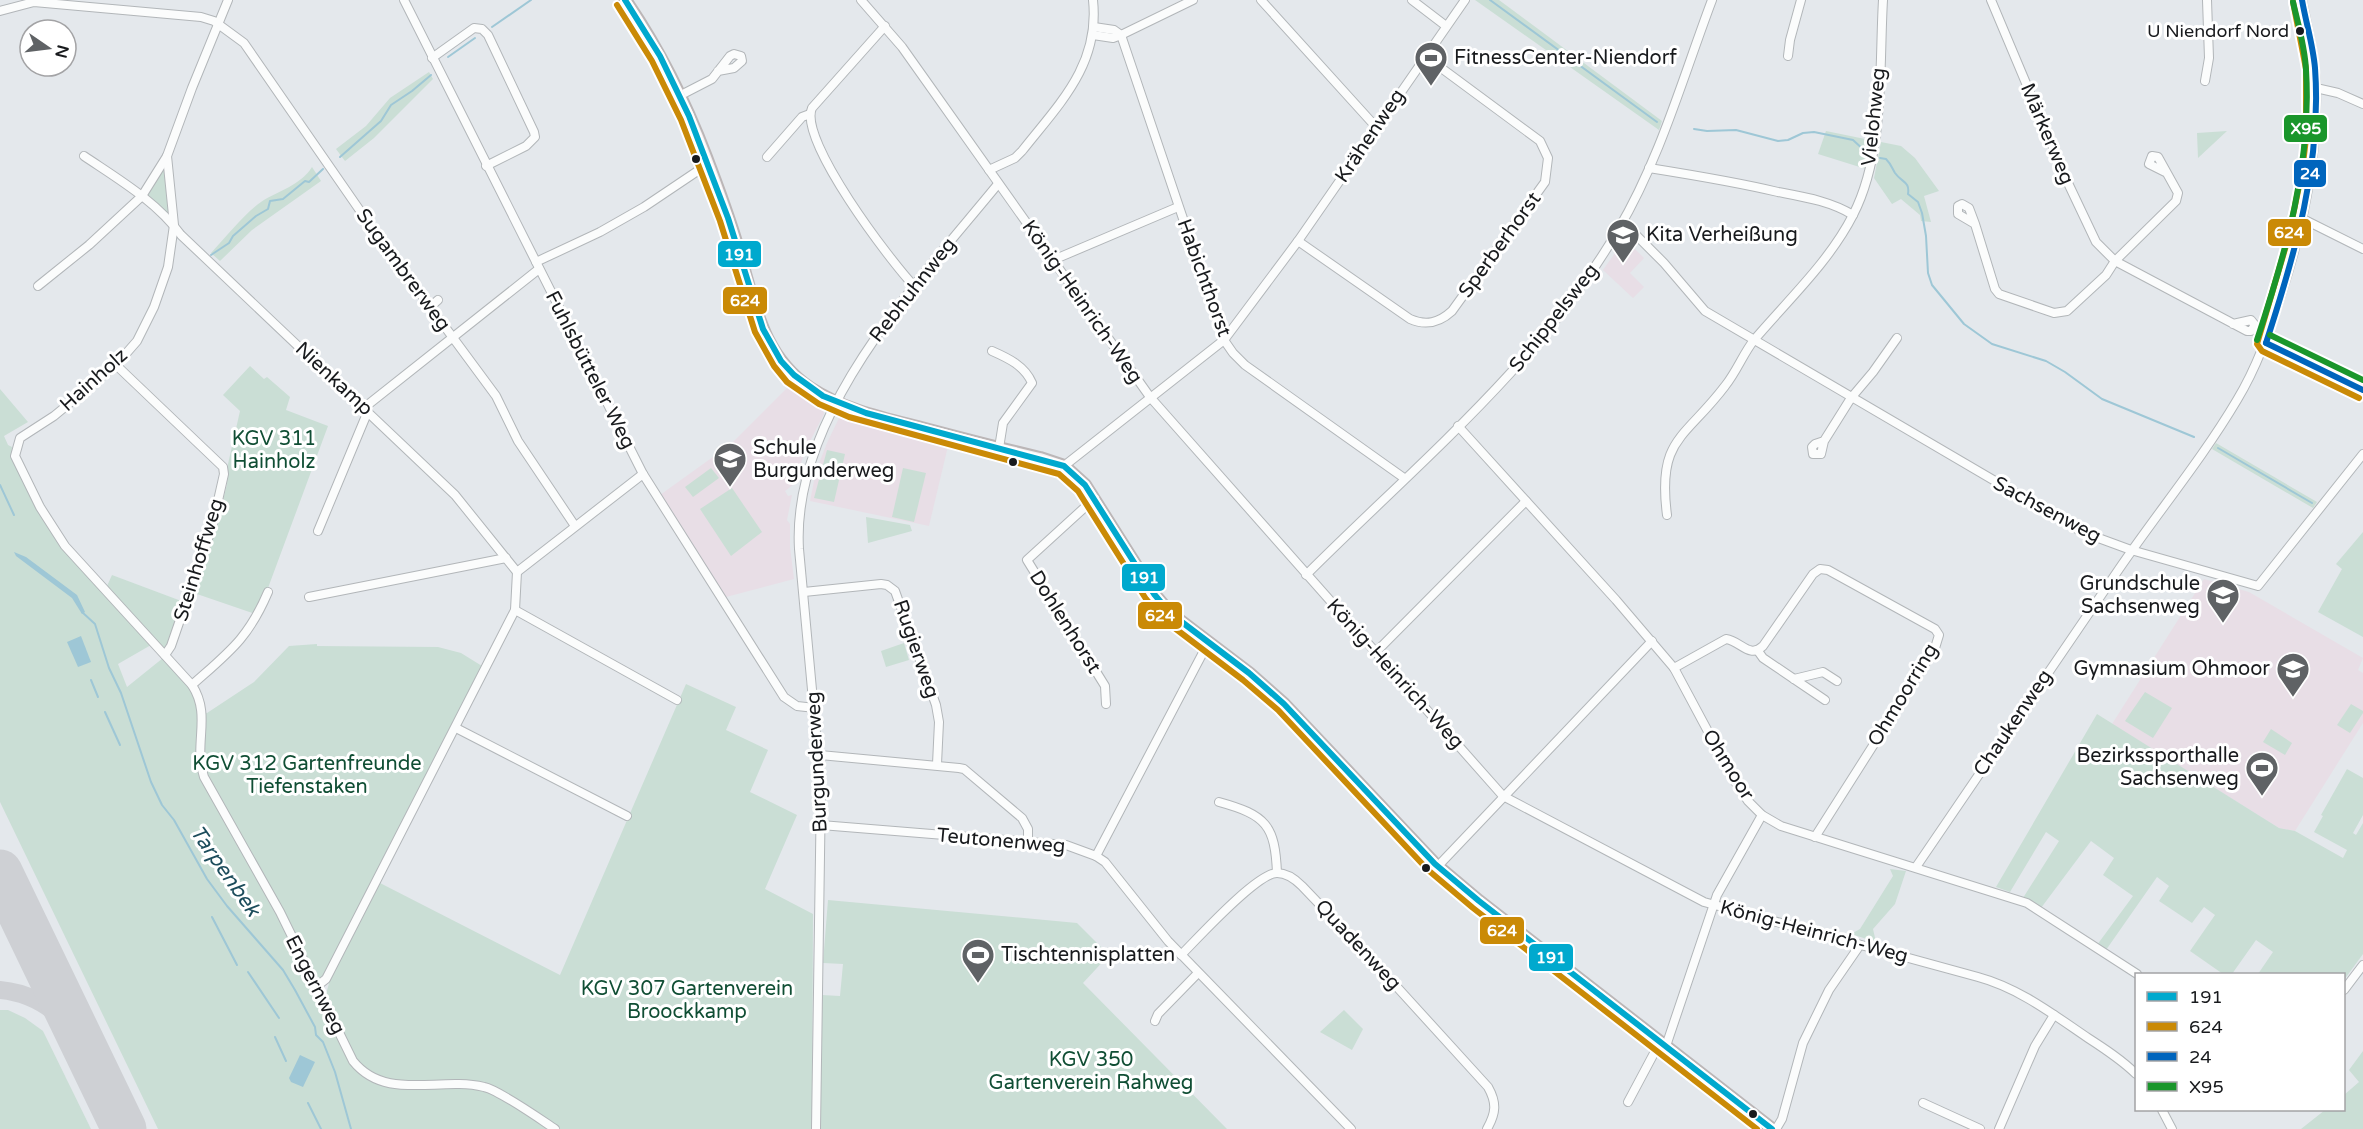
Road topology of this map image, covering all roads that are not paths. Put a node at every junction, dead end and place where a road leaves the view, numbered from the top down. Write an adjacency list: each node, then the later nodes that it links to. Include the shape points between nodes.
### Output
1 (228, 0): 17 (street, Hainholz)
2 (404, 0): 24 (street, Fuhlsbütteler Weg)
3 (625, 0): 28 (main road)
4 (1093, 0): 20 (street)
5 (1193, 0): 21 (street)
6 (1261, 0): 31 (street)
7 (1412, 0): 19 (street)
8 (1465, 0): 19 (street, Krähenweg)
9 (1712, 0): 37 (street, Schippelsweg)
10 (1801, 0): 23 (street)
11 (1883, 0): 43 (street, Vielohweg, via 1875,143 1867,184)
12 (1991, 0): 51 (street, Märkerweg, via 2090,233)
13 (2207, 0): 26 (street, via 2209,58)
14 (2302, 0): 27 (street, Chaukenweg)
15 (865, 1): 18 (street, König-Heinrich-Weg)
16 (0, 11): 17 (street, via 34,2 54,3 201,17)
17 (218, 24): 33 (street, Hainholz); 56 (street, Sugambrerweg, via 244,43)
18 (885, 26): 30 (street); 38 (street, König-Heinrich-Weg)
19 (1446, 26): 22 (street, Krähenweg)
20 (1093, 31): 21 (street, via 1114,30); 38 (street, via 1080,74 1065,97 1015,158)
21 (1121, 36): 42 (street, Habichthorst)
22 (1425, 56): 31 (street, Krähenweg); 48 (street, Sperberhorst, via 1540,141 1549,165 1545,182 1452,311 1434,322 1410,320)
23 (1788, 56)
24 (432, 58): 36 (street, Fuhlsbütteler Weg); 36 (street, via 474,28 488,35 535,138)
25 (718, 71): 28 (street, via 712,79)
26 (2205, 81)
27 (2316, 88): 29 (street); 44 (street, Chaukenweg, via 2313,157)
28 (679, 96): 35 (main road)
29 (2363, 104)
30 (810, 114): 34 (street, via 802,117); 54 (street, via 818,142 858,215)
31 (1376, 127): 48 (street, Krähenweg)
32 (84, 156): 41 (street, Nienkamp)
33 (167, 156): 41 (street, Hainholz); 47 (street, Hainholz)
34 (768, 157)
35 (708, 164): 52 (street, via 644,207); 68 (main road, via 768,343 798,379)
36 (486, 166): 52 (street, Fuhlsbütteler Weg)
37 (1650, 168): 43 (street, via 1813,199); 45 (street, Schippelsweg)
38 (989, 170): 40 (street, König-Heinrich-Weg)
39 (2165, 172): 51 (street, via 2178,193 2176,201)
40 (998, 183): 50 (street, König-Heinrich-Weg); 54 (street, Rebhuhnweg)
41 (142, 195): 47 (street, Nienkamp); 53 (street, Hainholz)
42 (1178, 207): 50 (street); 60 (street, Habichthorst)
43 (1853, 215): 61 (street, Vielohweg, via 1828,253)
44 (2304, 219): 49 (street); 62 (street, Chaukenweg)
45 (1623, 222): 61 (street, Sachsenweg, via 1705,311); 70 (street, Schippelsweg, via 1552,327)
46 (1976, 224): 51 (street, via 1999,294 2054,313 2067,310 2106,275)
47 (174, 225): 64 (street, Hainholz, via 168,267 154,307 137,341); 69 (street, Nienkamp)
48 (1298, 241): 60 (street, Krähenweg)
49 (2363, 249)
50 (1053, 260): 66 (street, König-Heinrich-Weg)
51 (2115, 261): 57 (street, Märkerweg)
52 (537, 265): 58 (street); 76 (street, Fuhlsbütteler Weg)
53 (38, 286)
54 (915, 287): 68 (street, Rebhuhnweg, via 857,364)
55 (438, 300): 56 (street)
56 (429, 308): 58 (street, Sugambrerweg)
57 (2233, 324)
58 (453, 338): 69 (street); 81 (street, Sugambrerweg, via 496,396 518,441)
59 (1897, 338): 67 (street)
60 (1224, 340): 66 (street, Krähenweg); 77 (street, Habichthorst, via 1245,365)
61 (1754, 341): 67 (street, Sachsenweg); 80 (street, via 1728,383 1672,449 1664,483)
62 (2266, 343): 65 (street); 83 (street, Chaukenweg, via 2208,447)
63 (992, 351): 73 (street, via 1014,362 1032,383 1003,423)
64 (116, 365): 72 (street, Hainholz, via 54,416 20,438); 95 (street, Steinhoffweg, via 223,467 212,527)
65 (2363, 390)
66 (1150, 397): 75 (street, Krähenweg); 86 (street, König-Heinrich-Weg)
67 (1851, 398): 71 (street); 83 (street, Sachsenweg, via 2082,532)
68 (838, 403): 73 (main road); 88 (street, Burgunderweg, via 813,454 802,490 798,529)
69 (367, 409): 82 (street); 84 (street, Nienkamp, via 455,495)
70 (1458, 426): 77 (street, Schippelsweg); 79 (street, Ohmoor)
71 (1824, 441)
72 (15, 448): 95 (street, Engernweg, via 15,456 40,507 65,546)
73 (999, 448): 75 (main road)
74 (2363, 454): 83 (street, Sachsenweg, via 2258,586)
75 (1064, 466): 78 (main road)
76 (643, 474): 81 (street); 105 (street, Fuhlsbütteler Weg, via 784,697 797,706)
77 (1404, 478): 86 (street, Schippelsweg)
78 (1095, 498): 92 (main road, via 1154,594 1170,613); 104 (street, Dohlenhorst, via 1027,560 1105,686)
79 (1526, 501): 91 (street, Ohmoor); 94 (street)
80 (1667, 515)
81 (575, 526): 85 (street)
82 (318, 531)
83 (2132, 550): 118 (street, Chaukenweg)
84 (506, 558): 85 (street, Nienkamp); 89 (street)
85 (517, 572): 90 (street)
86 (1306, 574): 94 (street, König-Heinrich-Weg)
87 (268, 592): 100 (street, via 257,620 239,643)
88 (804, 592): 105 (street, Burgunderweg); 108 (street, Rugierweg, via 881,584 895,591 936,705)
89 (309, 597)
90 (515, 610): 102 (street); 106 (street)
91 (1652, 641): 96 (street, Ohmoor); 109 (street)
92 (1208, 643): 116 (street); 117 (main road, via 1284,704)
93 (1758, 651): 96 (street, via 1749,651 1726,639); 98 (street); 114 (street, Ohmoorring, via 1820,569 1887,600 1939,634 1935,648)
94 (1376, 652): 109 (street, König-Heinrich-Weg)
95 (165, 655): 100 (street, Engernweg)
96 (1674, 668): 111 (street, Ohmoor, via 1734,780)
97 (1811, 675): 98 (street); 99 (street, via 1823,672); 101 (street)
98 (1794, 679): 101 (street)
99 (1838, 681)
100 (192, 685): 126 (street, Engernweg, via 202,702 199,754 204,777 280,912)
101 (1807, 688): 103 (street)
102 (677, 700)
103 (1825, 700)
104 (1106, 704)
105 (815, 708): 107 (street, Burgunderweg)
106 (456, 728): 112 (street); 126 (street, via 326,979)
107 (820, 755): 108 (street); 113 (street, Burgunderweg)
108 (937, 764): 115 (street, via 964,769 1014,811 1026,823)
109 (1503, 796): 117 (street); 120 (street, König-Heinrich-Weg)
110 (1219, 802): 119 (street, via 1241,808 1265,824 1276,846)
111 (1762, 815): 114 (street, Ohmoor); 120 (street)
112 (627, 816)
113 (821, 825): 115 (street, Teutonenweg); 136 (street, Burgunderweg)
114 (1815, 837): 118 (street, Ohmoor)
115 (1028, 841): 116 (street, Teutonenweg, via 1066,845)
116 (1096, 856): 122 (street, Teutonenweg)
117 (1438, 866): 130 (main road)
118 (1916, 867): 125 (street, Ohmoor, via 2027,903)
119 (1277, 873): 122 (street, via 1257,882); 138 (street, Quadenweg, via 1297,881 1317,901 1488,1087 1496,1109)
120 (1714, 904): 121 (street, König-Heinrich-Weg); 130 (street)
121 (1860, 945): 128 (street, König-Heinrich-Weg, via 1983,978); 139 (street, via 1812,1023 1799,1053 1782,1119)
122 (1181, 955): 124 (street, Teutonenweg)
123 (2363, 965): 127 (street)
124 (1198, 973): 129 (street, via 1158,1014); 137 (street, Teutonenweg)
125 (2135, 974)
126 (316, 987): 135 (street, Engernweg, via 353,1061 371,1078 398,1084 483,1086)
127 (2345, 988)
128 (2054, 1015): 131 (street, König-Heinrich-Weg); 141 (street, via 2035,1046)
129 (1155, 1022)
130 (1663, 1044): 132 (street); 139 (main road)
131 (2135, 1073)
132 (1628, 1102)
133 (1923, 1103): 140 (street)
134 (2163, 1111): 142 (street)
135 (555, 1129)
136 (816, 1129)
137 (1351, 1129)
138 (1487, 1129)
139 (1772, 1129)
140 (1980, 1129)
141 (1999, 1129)
142 (2172, 1129)

